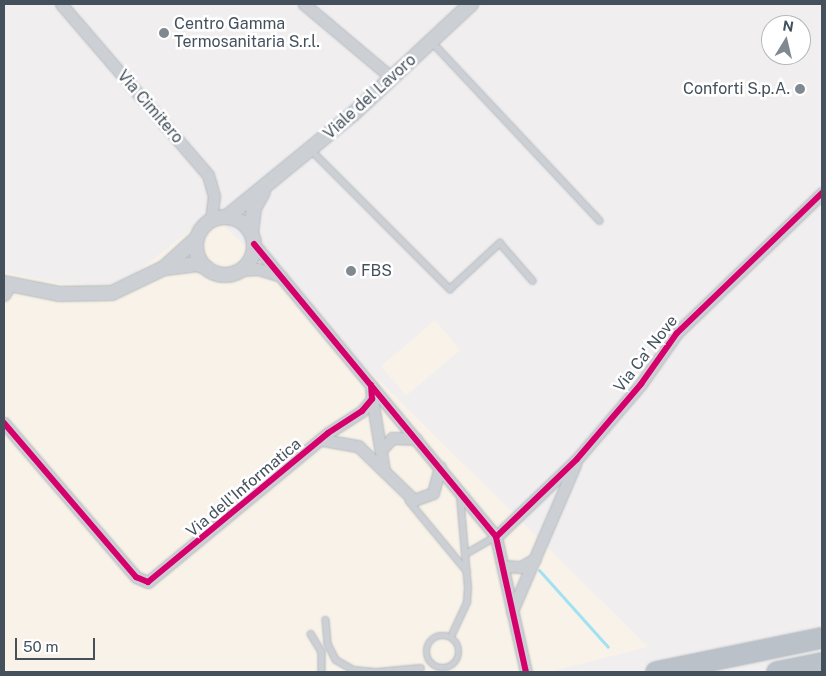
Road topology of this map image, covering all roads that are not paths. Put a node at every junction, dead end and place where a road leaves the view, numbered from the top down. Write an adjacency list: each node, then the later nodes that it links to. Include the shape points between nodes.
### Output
1 (61, 4): 10 (street, Via Cimitero, via 208,176 214,196)
2 (304, 4): 5 (street)
3 (471, 4): 4 (street, Viale del Lavoro)
4 (432, 42): 5 (street, Viale del Lavoro); 11 (lane)
5 (392, 78): 6 (street, Viale del Lavoro)
6 (311, 150): 7 (street, Viale del Lavoro); 18 (lane, via 450,289 500,243)
7 (266, 187): 9 (street, Viale del Lavoro); 13 (street, Viale del Lavoro, via 254,208)
8 (822, 193): 26 (street, Via Ca' Nove, via 677,333 641,384)
9 (227, 217): 10 (street, Viale del Lavoro); 13 (street)
10 (211, 221): 12 (street)
11 (600, 221)
12 (197, 238): 14 (street); 15 (street, via 198,254)
13 (252, 238): 16 (street, Viale del Lavoro, via 250,259); 17 (street)
14 (164, 268): 15 (street, via 182,264); 19 (street, via 125,288 94,295)
15 (207, 268): 16 (street, via 223,274)
16 (239, 270): 17 (street, via 258,269)
17 (284, 277): 20 (street)
18 (533, 281)
19 (6, 288)
20 (371, 385): 21 (street); 23 (street)
21 (372, 399): 24 (street, Via dell'Informatica); 25 (street)
22 (4, 423): 24 (street, Via dell'Informatica, via 136,577 148,582)
23 (416, 439): 25 (street, via 392,438); 27 (street)
24 (323, 440): 28 (street, Via dell'Informatica, via 358,446)
25 (381, 450): 28 (street)
26 (577, 459): 31 (street, Via Ca' Nove); 33 (street)
27 (440, 467): 29 (street); 30 (street, via 436,488 425,500)
28 (384, 471): 30 (street, Via dell'Informatica)
29 (459, 490): 31 (street); 32 (lane)
30 (404, 495): 35 (lane)
31 (496, 537): 32 (lane); 34 (street)
32 (466, 554): 35 (lane)
33 (534, 559): 34 (street, via 521,567); 36 (street)
34 (505, 566): 36 (street)
35 (468, 572): 39 (lane, via 467,602)
36 (512, 611): 44 (street)
37 (326, 620): 46 (lane, via 328,644 336,660 353,670)
38 (311, 634): 45 (lane, via 322,652)
39 (451, 637): 41 (lane, via 433,639 427,649); 41 (lane, via 459,649 456,662 443,668)
40 (822, 638): 48 (highway)
41 (430, 662): 43 (lane)
42 (822, 663): 49 (highway)
43 (421, 668): 46 (lane); 47 (lane)
44 (526, 669)
45 (322, 672)
46 (378, 672)
47 (411, 672)
48 (656, 672)
49 (777, 672)

